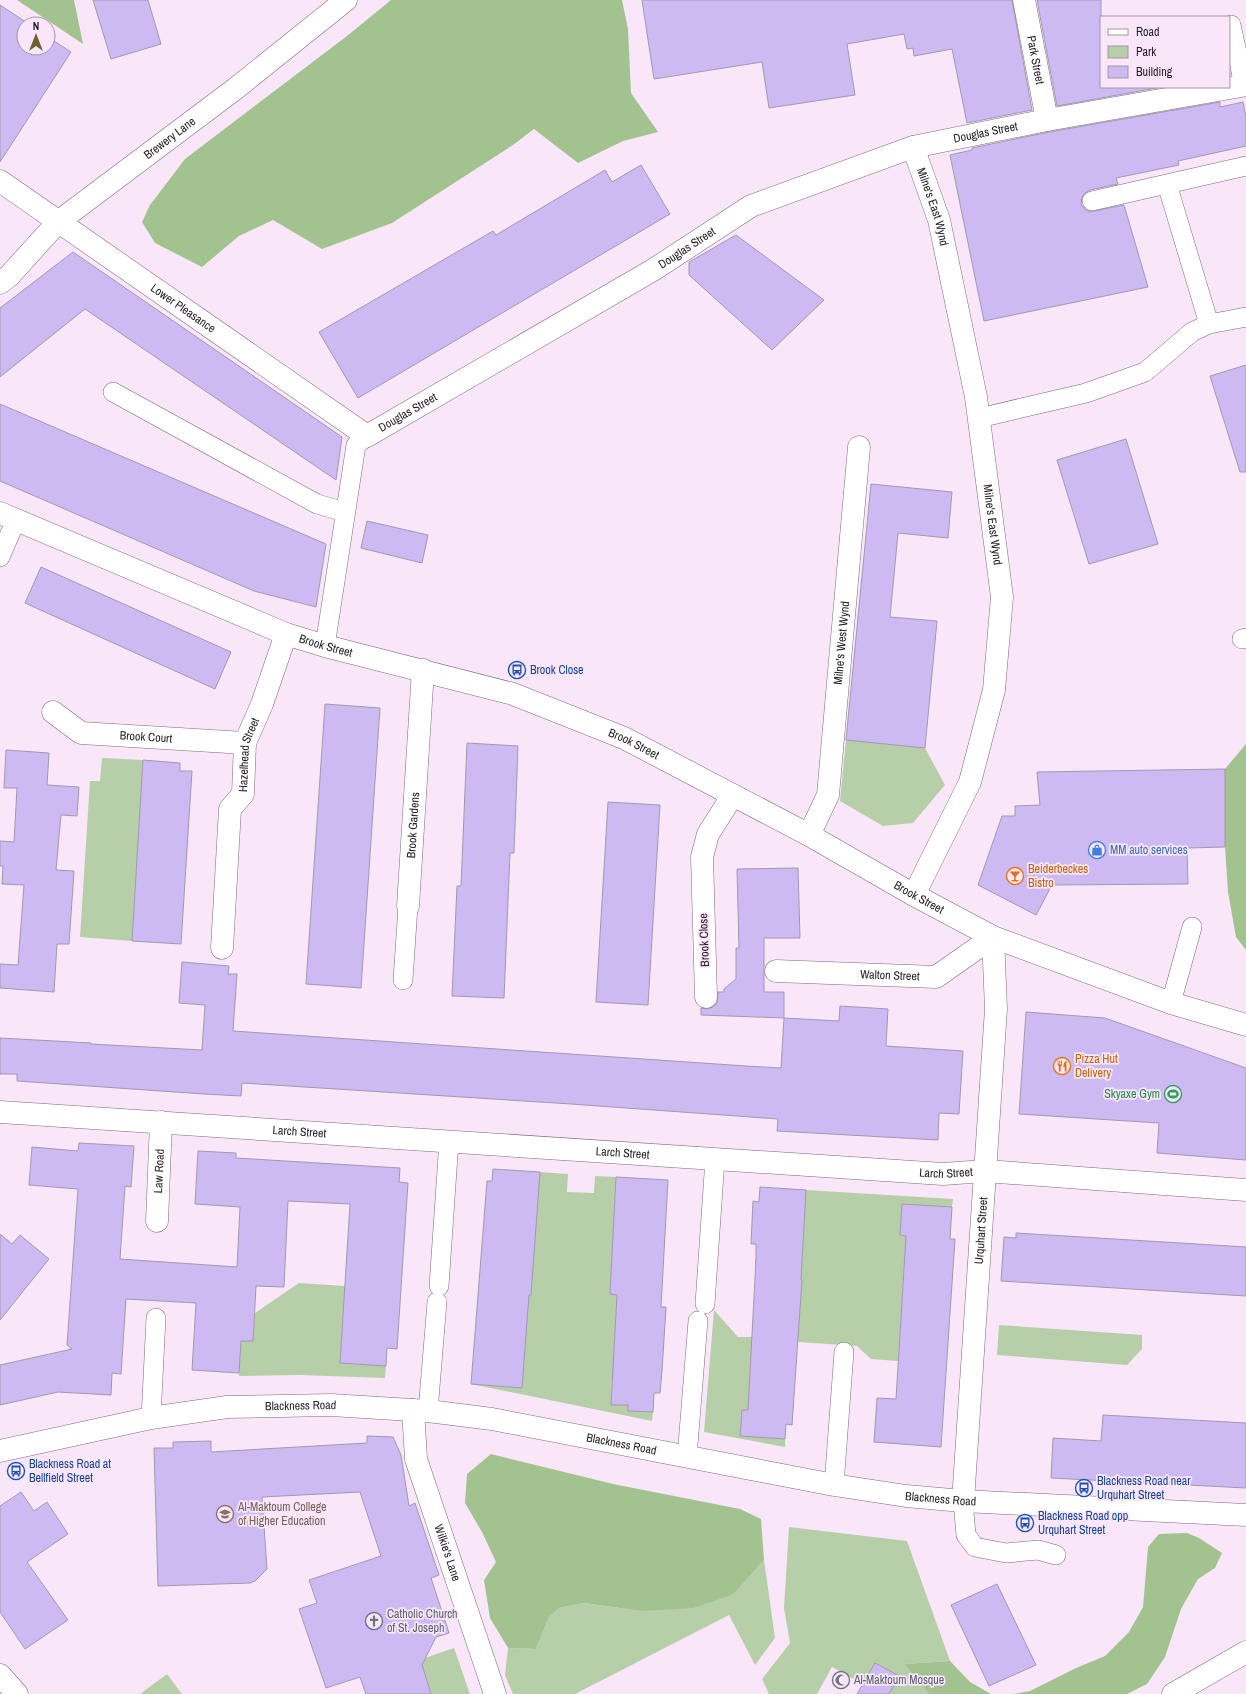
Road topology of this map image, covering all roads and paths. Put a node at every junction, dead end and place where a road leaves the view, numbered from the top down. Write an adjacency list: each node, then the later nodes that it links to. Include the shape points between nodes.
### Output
1 (346, 0): 13 (street, Brewery Lane, via 235,89)
2 (1024, 0): 7 (street, Park Street)
3 (1231, 25): 4 (lane)
4 (1245, 85): 6 (street, Douglas Street)
5 (1228, 88): 7 (street, Douglas Street)
6 (1230, 88)
7 (1047, 120): 8 (street, Douglas Street)
8 (913, 147): 18 (street, Milne's East Wynd, via 939,220); 19 (street, Douglas Street, via 751,206 653,270)
9 (1246, 166): 11 (lane)
10 (0, 181): 13 (street, Lower Pleasance)
11 (1167, 184): 12 (lane); 16 (lane)
12 (1092, 201)
13 (58, 222): 14 (street, Brewery Lane); 19 (street, Lower Pleasance)
14 (0, 283)
15 (1246, 317): 16 (lane)
16 (1209, 324): 18 (lane, via 1192,332 1145,372 1086,394)
17 (113, 392): 21 (lane, via 317,504)
18 (979, 418): 31 (street, Milne's East Wynd, via 1002,597 994,690 970,782)
19 (367, 436): 21 (lane, Douglas Street, via 356,445)
20 (859, 447): 30 (street, Milne's West Wynd, via 828,795)
21 (345, 512): 25 (lane, Douglas Street)
22 (8, 516): 23 (lane); 24 (street, Brook Street)
23 (0, 558)
24 (286, 634): 25 (street, Brook Street); 28 (street, Hazelhead Street, via 262,704)
25 (325, 646): 26 (street, Brook Street)
26 (422, 670): 29 (street, Brook Street, via 513,694 624,738); 32 (street, Brook Gardens)
27 (53, 712): 28 (street, Brook Court, via 81,732)
28 (245, 743): 35 (street, Hazelhead Street, via 243,794 230,809)
29 (733, 795): 30 (street, Brook Street); 38 (street, Brook Close, via 708,834 702,857)
30 (808, 835): 31 (street, Brook Street)
31 (914, 895): 34 (street, Brook Street)
32 (408, 906): 37 (lane, Brook Gardens)
33 (1192, 927): 39 (lane)
34 (993, 937): 36 (street, Walton Street, via 936,977); 39 (street, Brook Street); 45 (street, Urquhart Street, via 996,1009)
35 (222, 948)
36 (776, 971)
37 (403, 980)
38 (706, 997)
39 (1171, 1003): 40 (street, Brook Street)
40 (1246, 1025)
41 (0, 1112): 42 (street, Larch Street)
42 (161, 1122): 43 (street, Larch Street); 47 (street, Law Road)
43 (449, 1141): 44 (street, Larch Street); 52 (lane, via 438,1294)
44 (715, 1159): 45 (street, Larch Street, via 943,1174); 48 (lane)
45 (985, 1171): 46 (street, Larch Street); 57 (street, Urquhart Street)
46 (1246, 1190)
47 (157, 1221)
48 (705, 1304)
49 (156, 1318): 53 (lane)
50 (698, 1320): 55 (lane)
51 (844, 1352): 56 (lane)
52 (420, 1411): 53 (street, Blackness Road, via 331,1405 227,1407); 55 (street, Blackness Road, via 492,1419); 63 (street, Wilkie's Lane, via 416,1459)
53 (151, 1418): 54 (street, Blackness Road)
54 (0, 1451)
55 (687, 1457): 56 (street, Blackness Road)
56 (834, 1485): 57 (street, Blackness Road, via 906,1496)
57 (963, 1501): 58 (street, Blackness Road); 59 (lane, via 966,1535 975,1547 1006,1553 1038,1550)
58 (1246, 1515)
59 (1056, 1555)
60 (1246, 1652): 64 (street)
61 (0, 1675): 62 (street)
62 (17, 1694)
63 (495, 1694)
64 (1173, 1694)

